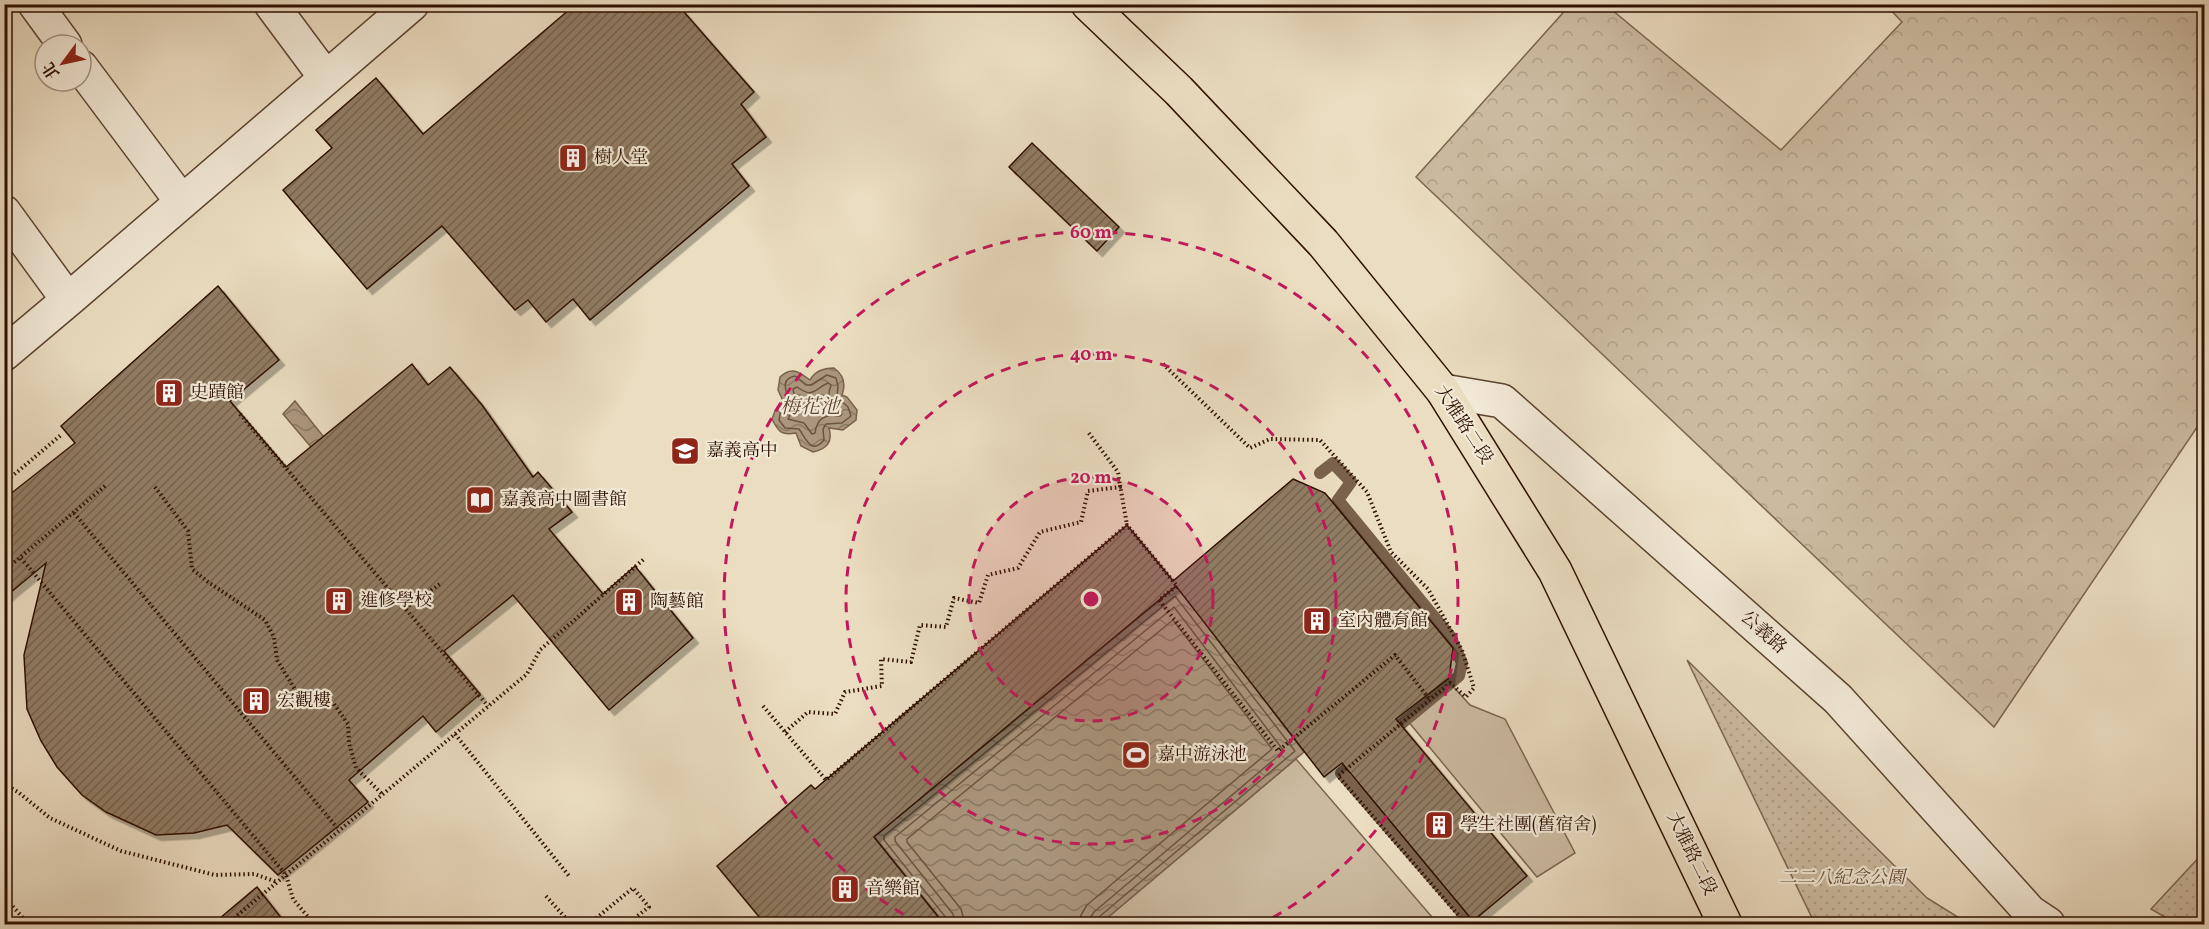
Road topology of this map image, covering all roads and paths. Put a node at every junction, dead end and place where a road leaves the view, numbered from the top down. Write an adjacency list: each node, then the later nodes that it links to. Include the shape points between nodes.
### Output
1 (34, 4): 5 (street)
2 (271, 4): 6 (street)
3 (412, 4): 6 (street)
4 (1088, 4): 13 (main road, 大雅路二段, via 1179,92 1323,243)
5 (56, 33)
6 (326, 78): 8 (street)
7 (93, 83): 8 (street)
8 (182, 202): 10 (street)
9 (4, 212): 10 (street)
10 (68, 300): 11 (street)
11 (4, 354)
12 (1163, 364): 28 (path, via 1250,448 1270,439 1320,440 1367,492 1391,552 1428,589 1462,650 1471,678 1473,688 1466,697 1449,683)
13 (1443, 391): 48 (main road, 大雅路二段, via 1556,571); 49 (street, 公義路, via 1502,401 1838,699 2030,912)
14 (240, 414): 27 (path)
15 (1088, 432): 19 (path, via 1118,472)
16 (60, 435): 17 (path)
17 (4, 483)
18 (105, 486): 21 (path)
19 (1120, 486): 22 (path); 31 (path, via 1089,491 1080,522 1040,531 1018,568 988,575 979,603 954,598 946,627 920,626 911,662 881,659 882,686 844,692 835,714 808,712)
20 (155, 487): 34 (path, via 188,531 192,569 265,620 274,637 277,660 296,691 334,704 348,724 356,768)
21 (74, 513): 23 (path); 35 (path)
22 (1127, 525): 28 (path, via 1177,586 1159,600 1278,751 1395,655); 31 (path, via 826,780)
23 (21, 558): 25 (path); 36 (path)
24 (644, 559): 29 (path, via 540,650 527,674)
25 (4, 571)
26 (440, 585): 27 (path)
27 (405, 608): 29 (path)
28 (1430, 700): 47 (path, via 1338,776)
29 (488, 706): 32 (path)
30 (763, 706): 31 (path)
31 (785, 732)
32 (454, 734): 34 (path); 37 (path)
33 (4, 784): 38 (path, via 50,818 121,851 214,875 254,874)
34 (382, 794): 35 (path)
35 (339, 830): 36 (path)
36 (286, 874): 38 (path); 44 (path, via 293,898)
37 (569, 876)
38 (277, 882): 43 (path)
39 (4, 896): 42 (path)
40 (546, 896): 45 (path)
41 (636, 917): 46 (path, via 649,907 633,888)
42 (28, 924)
43 (227, 924)
44 (314, 924)
45 (572, 924)
46 (589, 924)
47 (1466, 924)
48 (1725, 924)
49 (2048, 924)

